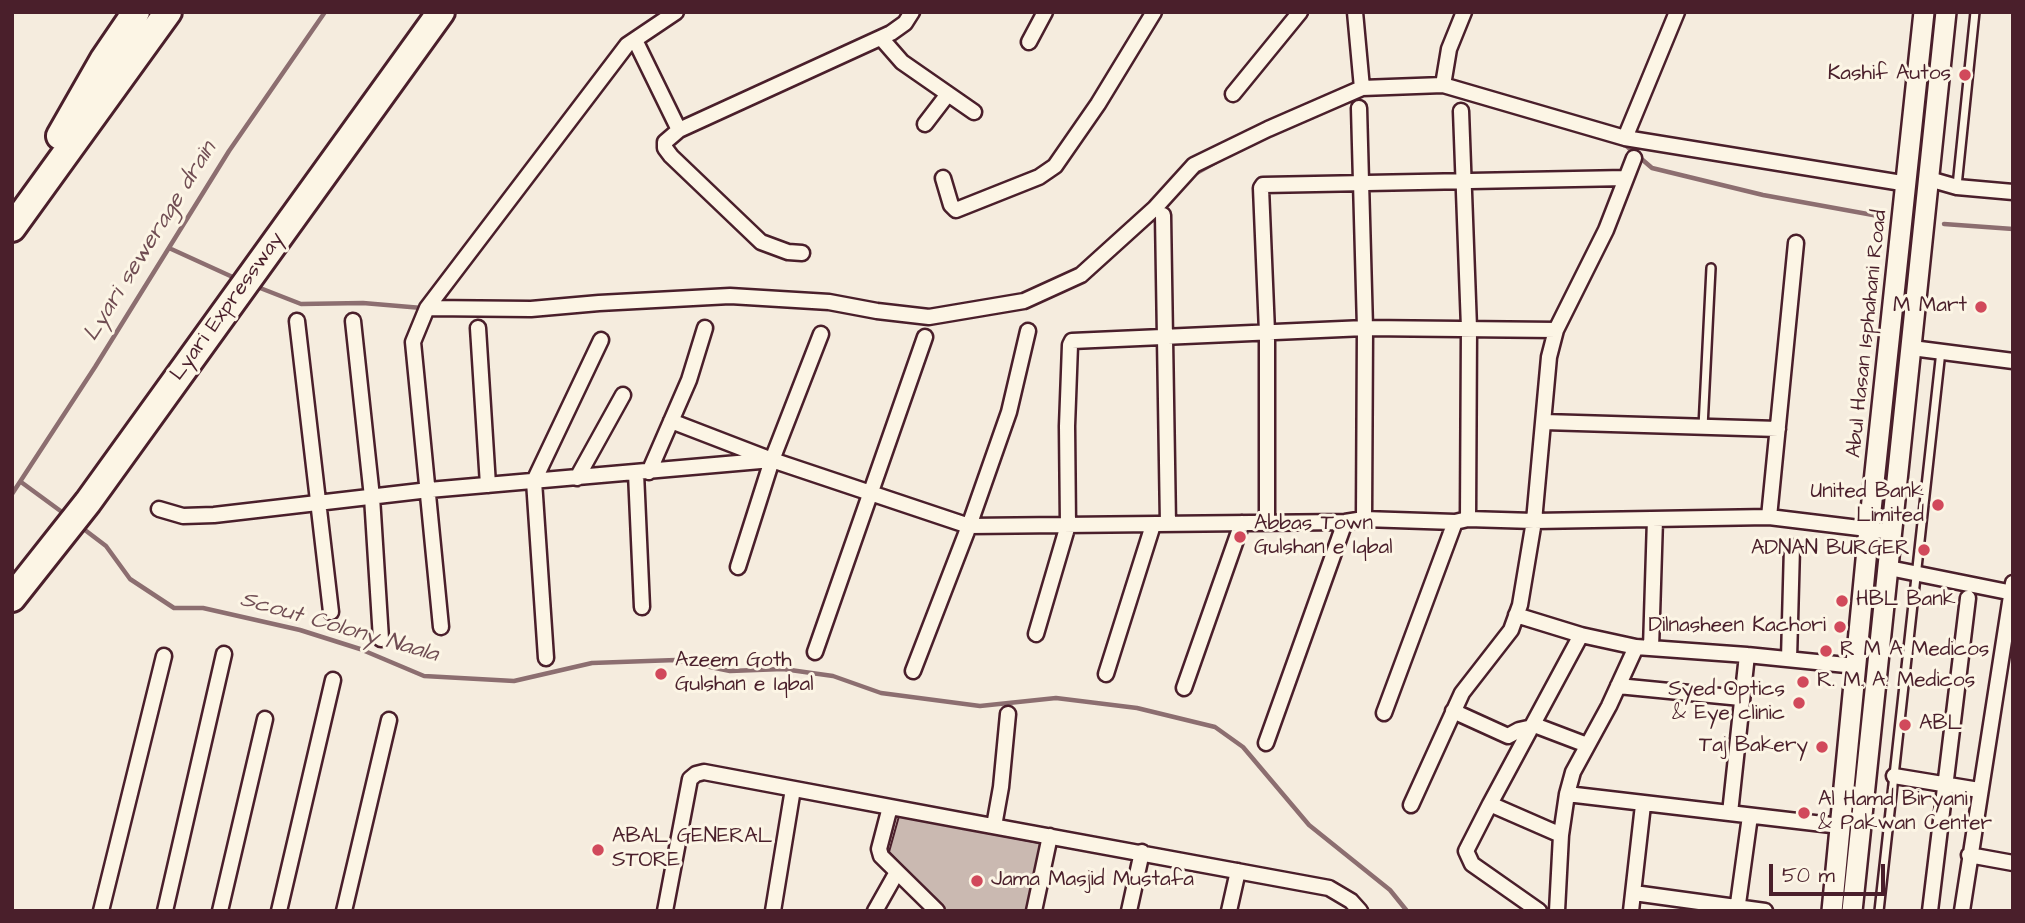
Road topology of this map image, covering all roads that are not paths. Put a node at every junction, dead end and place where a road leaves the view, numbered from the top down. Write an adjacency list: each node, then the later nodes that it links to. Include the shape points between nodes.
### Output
1 (136, 12): 37 (highway, via 54,148)
2 (168, 12): 37 (highway)
3 (441, 12): 93 (highway, Lyari Expressway, via 88,502)
4 (912, 12): 15 (street, via 905,23)
5 (1045, 12): 17 (street)
6 (1154, 12): 29 (street, via 1055,166 1039,177 956,210)
7 (1300, 12): 21 (street)
8 (1355, 12): 19 (street)
9 (1464, 12): 18 (street)
10 (1677, 12): 27 (street)
11 (1924, 12): 34 (main road, Abul Hasan Isphahani Road)
12 (1946, 12): 31 (main road)
13 (1975, 12): 35 (lane)
14 (674, 13): 16 (street)
15 (881, 38): 20 (street, via 902,62); 26 (street)
16 (635, 40): 26 (street); 43 (street)
17 (1029, 42)
18 (1443, 85): 19 (street); 27 (street)
19 (1362, 88): 43 (street, via 1194,165 1082,275 1024,301 929,317 829,302 730,296 531,309)
20 (948, 94): 24 (street); 25 (street)
21 (1233, 94)
22 (1359, 108): 33 (street)
23 (1461, 111): 32 (street)
24 (974, 112)
25 (925, 124)
26 (679, 130): 41 (street, via 665,142 671,156 761,242)
27 (1625, 138): 34 (street)
28 (1634, 158): 30 (street)
29 (943, 178)
30 (1626, 178): 32 (street); 50 (street, via 1606,230)
31 (1929, 179): 35 (street); 57 (main road)
32 (1463, 180): 33 (street); 49 (street)
33 (1361, 181): 48 (street); 52 (street, via 1261,188)
34 (1908, 184): 86 (main road, Abul Hasan Isphahani Road)
35 (1957, 187): 36 (street)
36 (2013, 192)
37 (31, 202): 39 (highway)
38 (1163, 215): 55 (street)
39 (12, 228)
40 (1796, 243): 64 (street)
41 (802, 253)
42 (1712, 268): 63 (lane)
43 (427, 308): 70 (street, via 413,342)
44 (297, 321): 73 (street)
45 (353, 321): 72 (street)
46 (478, 328): 69 (street)
47 (705, 328): 61 (street)
48 (1365, 328): 49 (street); 52 (street); 76 (street)
49 (1469, 328): 50 (street); 78 (street)
50 (1556, 330): 62 (street, via 1549,356)
51 (1028, 331): 85 (street, via 1009,412)
52 (1267, 332): 55 (street); 80 (street)
53 (821, 334): 65 (street)
54 (925, 337): 71 (street)
55 (1164, 337): 83 (street); 84 (street, via 1076,340 1070,345)
56 (601, 340): 68 (street)
57 (1912, 348): 58 (street); 87 (main road)
58 (1941, 352): 59 (street); 91 (lane)
59 (2013, 361)
60 (624, 395): 67 (street)
61 (671, 421): 65 (street); 66 (street)
62 (1544, 422): 63 (street); 79 (street)
63 (1703, 427): 64 (street)
64 (1777, 429): 75 (street)
65 (772, 460): 66 (street); 71 (street); 89 (street)
66 (643, 472): 67 (street); 95 (street)
67 (577, 478): 68 (street)
68 (534, 481): 69 (street); 107 (street)
69 (488, 485): 70 (street)
70 (429, 490): 72 (street); 98 (street)
71 (872, 492): 85 (street); 103 (street)
72 (372, 497): 73 (street); 101 (street)
73 (319, 503): 74 (street, via 183,516); 96 (street)
74 (159, 509)
75 (1769, 516): 77 (street); 86 (street)
76 (1364, 519): 78 (street); 81 (street)
77 (1655, 519): 79 (street); 102 (street)
78 (1461, 520): 79 (street); 117 (street)
79 (1534, 521): 97 (street)
80 (1267, 522): 81 (street); 82 (street)
81 (1345, 522): 122 (street)
82 (1242, 523): 83 (street); 114 (street)
83 (1160, 524): 84 (street); 111 (street)
84 (1068, 525): 85 (street); 99 (street)
85 (969, 526): 110 (street)
86 (1869, 529): 87 (street); 109 (main road, Abul Hasan Isphahani Road)
87 (1892, 532): 90 (main road)
88 (1792, 547): 108 (street)
89 (737, 567)
90 (1889, 568): 91 (street); 164 (main road)
91 (1917, 574): 92 (street); 124 (lane)
92 (2012, 589): 127 (street)
93 (12, 598)
94 (1968, 598): 125 (street)
95 (642, 607)
96 (331, 612)
97 (1516, 614): 100 (street); 116 (street, via 1511,630)
98 (441, 627)
99 (1036, 634)
100 (1581, 635): 102 (street); 121 (street)
101 (381, 639)
102 (1644, 648): 105 (street); 113 (street)
103 (815, 652)
104 (224, 654): 147 (street)
105 (1747, 655): 108 (street); 115 (street)
106 (164, 656): 146 (street)
107 (546, 658)
108 (1789, 659): 109 (street)
109 (1856, 666): 136 (main road, Abul Hasan Isphahani Road)
110 (913, 671)
111 (1106, 674)
112 (332, 680): 149 (street)
113 (1618, 686): 115 (street); 123 (street)
114 (1184, 688)
115 (1741, 698): 133 (street)
116 (1453, 711): 121 (street, via 1508,736); 130 (street)
117 (1384, 713)
118 (1008, 714): 135 (street)
119 (265, 719): 148 (street)
120 (389, 720): 150 (street)
121 (1530, 727): 123 (street); 129 (street)
122 (1266, 743)
123 (1587, 744): 128 (street)
124 (1894, 776): 125 (street); 165 (lane)
125 (1944, 784): 127 (street); 166 (street)
126 (793, 789): 132 (street); 151 (street, via 704,772 690,779); 152 (street)
127 (1979, 790): 140 (street)
128 (1567, 794): 131 (street); 137 (street)
129 (1490, 804): 137 (street); 159 (street, via 1467,856)
130 (1410, 805)
131 (1643, 805): 133 (street); 144 (street)
132 (890, 807): 135 (street); 143 (street, via 879,849)
133 (1730, 813): 134 (street)
134 (1750, 816): 136 (street); 145 (street)
135 (994, 826): 138 (street)
136 (1840, 826): 163 (main road, Abul Hasan Isphahani Road)
137 (1561, 835): 160 (street)
138 (1050, 836): 139 (street); 155 (street)
139 (1142, 852): 142 (street); 156 (street)
140 (1969, 855): 141 (street); 167 (street)
141 (2013, 863)
142 (1238, 871): 157 (street); 158 (street, via 1329,888)
143 (897, 872): 153 (street); 154 (street)
144 (1634, 893): 145 (street); 161 (street)
145 (1737, 909): 162 (street)
146 (101, 911)
147 (165, 911)
148 (219, 911)
149 (279, 911)
150 (344, 911)
151 (665, 911)
152 (773, 911)
153 (875, 911)
154 (937, 911)
155 (1034, 911)
156 (1129, 911)
157 (1229, 911)
158 (1360, 911)
159 (1539, 911)
160 (1557, 911)
161 (1631, 911)
162 (1765, 911)
163 (1832, 911)
164 (1852, 911)
165 (1879, 911)
166 (1930, 911)
167 (1962, 911)

